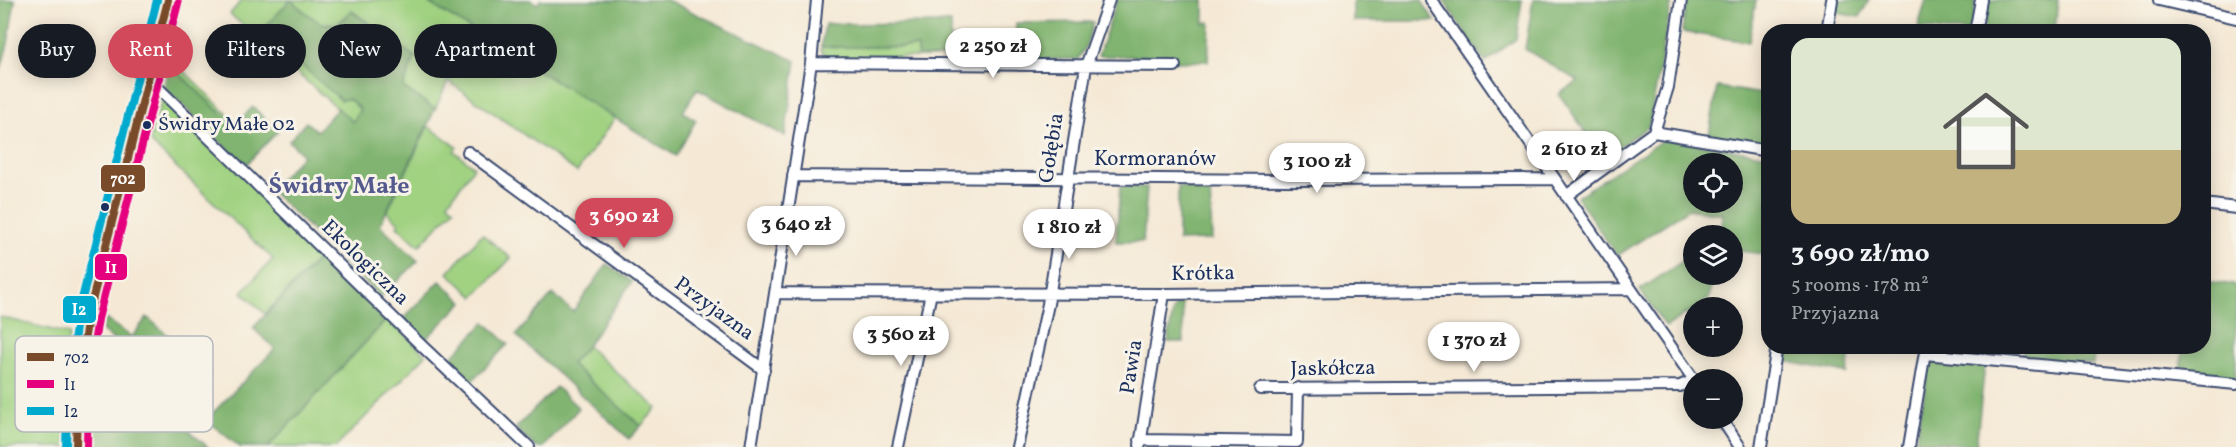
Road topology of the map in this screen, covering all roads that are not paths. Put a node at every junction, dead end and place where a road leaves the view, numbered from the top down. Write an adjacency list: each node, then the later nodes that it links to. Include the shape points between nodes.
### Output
1 (168, 0): 15 (main road)
2 (817, 0): 12 (street)
3 (1109, 0): 13 (street, Gołębia)
4 (1431, 0): 21 (street)
5 (1682, 0): 16 (street, via 1668,87)
6 (1832, 0): 10 (street)
7 (1981, 0): 11 (street)
8 (2159, 0): 9 (street)
9 (2236, 18)
10 (1828, 24)
11 (1977, 24)
12 (811, 63): 13 (street); 19 (street)
13 (1086, 66): 14 (street); 20 (street, Gołębia)
14 (1175, 66)
15 (147, 82): 30 (main road); 44 (street, Ekologiczna, via 155,85)
16 (1654, 132): 17 (street); 22 (street)
17 (1761, 150)
18 (468, 152): 35 (street, Przyjazna)
19 (793, 177): 20 (street, Kormoranów); 26 (street)
20 (1067, 178): 21 (street, Kormoranów); 28 (street, Gołębia)
21 (1554, 179): 22 (street)
22 (1566, 196): 25 (street)
23 (2211, 205): 24 (street)
24 (2236, 208)
25 (1631, 289): 29 (street, Krótka); 34 (street)
26 (776, 293): 27 (street, Krótka); 35 (street)
27 (932, 293): 28 (street, Krótka); 46 (street)
28 (1049, 293): 29 (street, Krótka); 47 (street, Gołębia)
29 (1164, 294): 42 (street, Pawia)
30 (85, 336)
31 (1776, 354): 49 (street)
32 (1924, 354): 50 (street)
33 (1962, 354): 36 (street)
34 (1686, 369)
35 (764, 370): 45 (street)
36 (2236, 384)
37 (1683, 385): 38 (street, Jaskółcza)
38 (1298, 388): 39 (street, Jaskółcza); 42 (street, via 1297,442)
39 (1260, 389)
40 (1728, 429): 48 (street)
41 (76, 432): 43 (main road)
42 (1140, 444)
43 (76, 447)
44 (529, 447)
45 (751, 447)
46 (898, 447)
47 (1017, 447)
48 (1740, 447)
49 (1761, 447)
50 (1909, 447)

